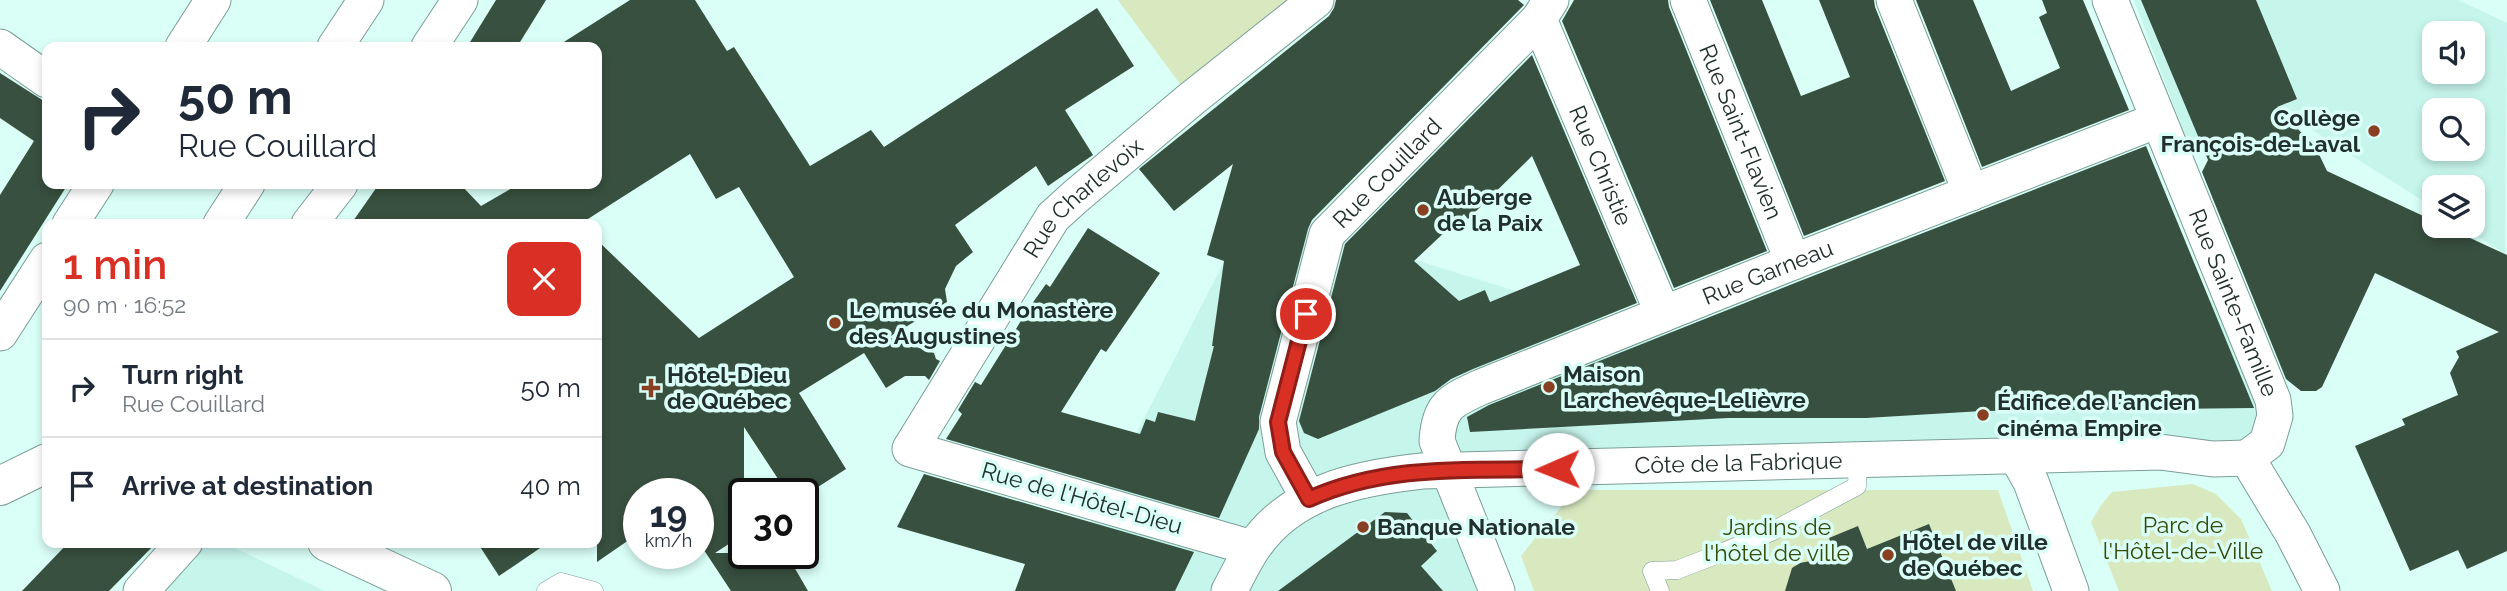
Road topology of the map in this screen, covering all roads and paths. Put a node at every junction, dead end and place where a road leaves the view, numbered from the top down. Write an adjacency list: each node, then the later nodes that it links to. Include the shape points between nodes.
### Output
1 (213, 0): 9 (street)
2 (366, 0): 10 (street)
3 (460, 0): 11 (street)
4 (1316, 0): 26 (street, Rue Charlevoix, via 1053,217)
5 (1688, 0): 22 (street, Rue Saint-Flavien)
6 (1894, 0): 18 (street)
7 (2110, 0): 14 (street, Rue Sainte-Famille)
8 (1545, 9): 24 (street, Rue Christie); 33 (street, Rue Couillard, via 1327,234 1278,422 1283,452)
9 (186, 42)
10 (338, 42)
11 (432, 42)
12 (0, 47): 13 (street)
13 (42, 76)
14 (2158, 120): 18 (street, Rue Garneau); 28 (street, Rue Sainte-Famille, via 2273,400 2275,416 2267,443)
15 (93, 189): 19 (street)
16 (244, 189): 20 (street)
17 (336, 189): 21 (street)
18 (1971, 193): 22 (street, Rue Garneau)
19 (73, 219)
20 (224, 219)
21 (313, 219)
22 (1793, 262): 24 (street, Rue Garneau)
23 (42, 268): 25 (street)
24 (1663, 314): 31 (street, Rue Garneau, via 1480,387 1449,405 1438,420 1437,441)
25 (0, 333)
26 (910, 449): 36 (street, Rue de l'Hôtel-Dieu)
27 (2017, 457): 28 (street, Côte de la Fabrique, via 2160,452); 29 (street, Côte de la Fabrique); 44 (street, via 2031,482)
28 (2247, 458): 45 (street)
29 (1858, 461): 31 (street, Côte de la Fabrique); 43 (lane, via 1857,486 1771,532 1677,570 1652,571)
30 (42, 465): 32 (street)
31 (1449, 471): 33 (street, Côte de la Fabrique, via 1358,480); 42 (street, Rue Garneau)
32 (0, 486)
33 (1309, 499): 36 (street, Côte de la Fabrique, via 1269,527)
34 (180, 548): 37 (street)
35 (340, 548): 38 (street)
36 (1252, 548): 41 (street, Côte de la Fabrique)
37 (141, 591)
38 (432, 591)
39 (546, 591): 40 (lane, via 561,582)
40 (594, 591)
41 (1229, 591)
42 (1497, 591)
43 (1661, 591)
44 (2071, 591)
45 (2322, 591)

